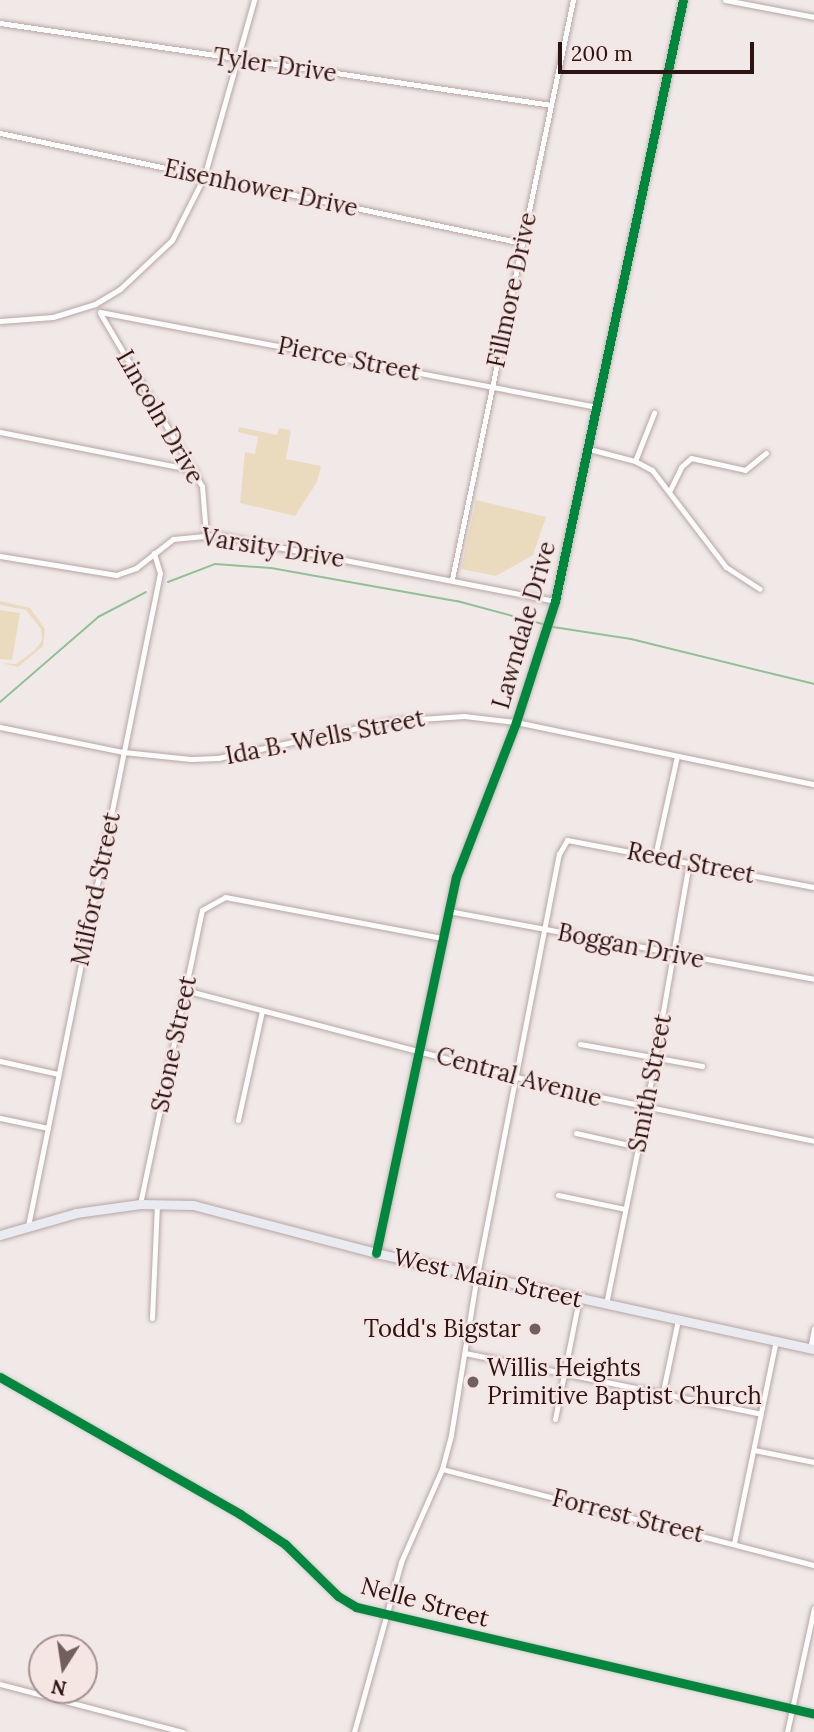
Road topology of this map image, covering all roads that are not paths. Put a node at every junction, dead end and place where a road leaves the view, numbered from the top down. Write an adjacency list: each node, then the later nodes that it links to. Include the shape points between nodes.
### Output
1 (254, 0): 7 (street)
2 (573, 0): 8 (street, Fillmore Drive)
3 (683, 0): 16 (street, Lawndale Drive)
4 (725, 0): 5 (street)
5 (814, 17)
6 (0, 23): 7 (street, Tyler Drive)
7 (237, 59): 8 (street, Tyler Drive); 10 (street)
8 (551, 105): 11 (street, Fillmore Drive)
9 (0, 133): 10 (street, Eisenhower Drive)
10 (204, 177): 11 (street, Eisenhower Drive); 12 (street, via 172,240 130,281)
11 (522, 243): 15 (street, Fillmore Drive)
12 (95, 304): 13 (street, Lincoln Drive); 14 (street, via 54,317)
13 (100, 312): 15 (street, Pierce Street); 22 (street, Lincoln Drive)
14 (0, 321)
15 (492, 386): 16 (street, Pierce Street); 27 (street, Fillmore Drive)
16 (597, 407): 19 (street, Lawndale Drive)
17 (654, 413): 21 (street)
18 (0, 432): 22 (street)
19 (589, 449): 21 (street); 29 (street, Lawndale Drive)
20 (766, 453): 23 (street, via 745,470 691,458)
21 (635, 461): 23 (street, via 652,470)
22 (194, 470): 24 (street, Lincoln Drive, via 205,501)
23 (670, 490): 28 (street, via 726,567)
24 (206, 535): 25 (street, Varsity Drive, via 173,539); 27 (street, Varsity Drive)
25 (154, 553): 26 (street, Varsity Drive, via 136,568 107,576); 32 (street, Milford Street, via 160,573)
26 (0, 556)
27 (452, 579): 29 (street, Varsity Drive)
28 (760, 589)
29 (555, 601): 30 (street, Lawndale Drive)
30 (516, 722): 32 (street, Ida B. Wells Street, via 464,716 391,721 218,758 168,759); 33 (street, Ida B. Wells Street); 38 (street, Lawndale Drive, via 456,877)
31 (0, 727): 32 (street, Ida B. Wells Street)
32 (124, 752): 50 (street, Milford Street)
33 (677, 756): 34 (street, Ida B. Wells Street); 35 (street)
34 (814, 784)
35 (655, 856): 36 (street, Reed Street); 39 (street, Reed Street, via 567,840 559,854)
36 (689, 862): 37 (street, Reed Street); 41 (street, Smith Street)
37 (814, 887)
38 (448, 911): 39 (street, Boggan Drive); 40 (street, Lawndale Drive)
39 (543, 929): 41 (street, Boggan Drive); 51 (street)
40 (442, 938): 43 (street, Stone Street, via 225,897 202,910); 46 (street, Lawndale Drive)
41 (673, 954): 42 (street, Boggan Drive); 47 (street, Smith Street)
42 (814, 979)
43 (185, 990): 44 (street, Central Avenue); 61 (street, Stone Street)
44 (261, 1011): 46 (street, Central Avenue); 54 (street)
45 (580, 1044): 47 (street)
46 (419, 1050): 51 (street, Central Avenue); 65 (street, Lawndale Drive)
47 (655, 1057): 49 (street); 52 (street, Smith Street)
48 (0, 1061): 50 (street)
49 (702, 1066)
50 (58, 1074): 55 (street, Milford Street)
51 (515, 1076): 52 (street, Central Avenue); 66 (street)
52 (646, 1109): 57 (street, Central Avenue); 58 (street, Smith Street)
53 (0, 1118): 55 (street)
54 (237, 1120)
55 (48, 1128): 63 (street, Milford Street)
56 (576, 1133): 58 (street)
57 (814, 1142)
58 (638, 1147): 62 (street, Smith Street)
59 (558, 1195): 62 (street)
60 (158, 1203): 61 (main road, West Main Street); 65 (main road, West Main Street, via 231,1212); 69 (street)
61 (140, 1204): 63 (main road, West Main Street, via 76,1213)
62 (625, 1209): 68 (street, Smith Street)
63 (28, 1226): 64 (main road, West Main Street)
64 (0, 1235)
65 (376, 1253): 66 (main road, West Main Street)
66 (477, 1275): 67 (main road, West Main Street); 74 (street)
67 (579, 1299): 68 (main road, West Main Street); 75 (street)
68 (606, 1304): 70 (main road, West Main Street)
69 (152, 1318)
70 (678, 1320): 72 (main road, West Main Street); 77 (street)
71 (814, 1328): 73 (street)
72 (776, 1341): 73 (main road, West Main Street); 78 (street)
73 (812, 1349)
74 (465, 1353): 75 (street); 82 (street)
75 (565, 1370): 77 (street); 79 (street)
76 (0, 1377): 86 (street, Nelle Street, via 240,1514 285,1544 338,1596)
77 (663, 1391): 78 (street)
78 (761, 1414): 80 (street)
79 (555, 1419)
80 (754, 1450): 81 (street); 83 (street)
81 (814, 1462)
82 (442, 1469): 83 (street, Forrest Street); 86 (street, via 420,1512)
83 (734, 1543): 84 (street, Forrest Street)
84 (814, 1565)
85 (814, 1608): 88 (street)
86 (384, 1616): 88 (street, Nelle Street); 91 (street)
87 (0, 1684): 90 (street)
88 (791, 1709): 89 (street, Nelle Street); 92 (street)
89 (814, 1714)
90 (183, 1732)
91 (354, 1732)
92 (787, 1732)

